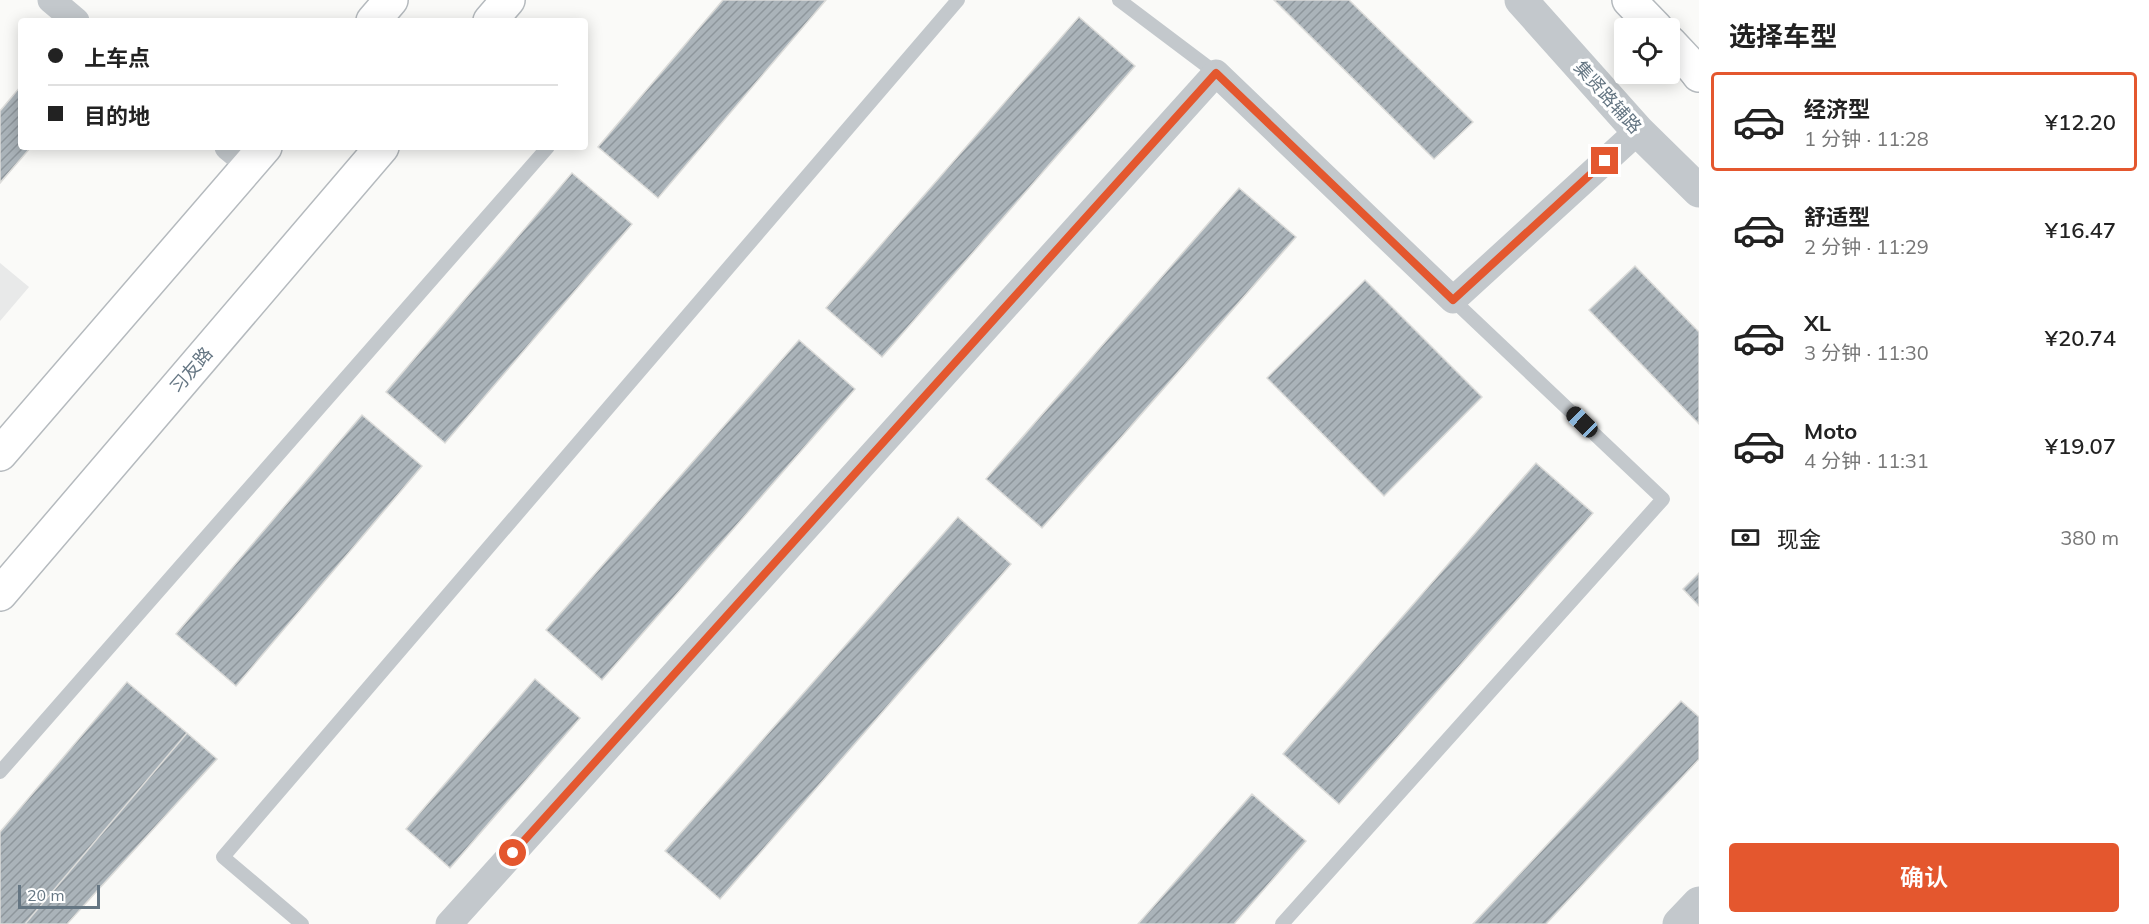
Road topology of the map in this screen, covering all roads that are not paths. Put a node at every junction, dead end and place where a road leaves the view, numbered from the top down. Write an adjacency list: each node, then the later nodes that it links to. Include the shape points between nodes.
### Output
1 (51, 0): 8 (street)
2 (392, 0): 9 (main road)
3 (508, 0): 10 (main road)
4 (958, 0): 25 (lane, via 223,857)
5 (1119, 0): 13 (lane)
6 (1521, 0): 15 (street, 集贤路辅路)
7 (1629, 0): 11 (main road)
8 (72, 18)
9 (376, 18)
10 (493, 18)
11 (1646, 18)
12 (1680, 54): 14 (main road)
13 (1216, 73): 20 (street); 26 (street)
14 (1698, 73)
15 (1638, 131): 19 (street, 集贤路辅路); 20 (street)
16 (379, 150): 22 (main road, 习友路)
17 (545, 150): 23 (lane)
18 (247, 153): 21 (main road)
19 (1699, 191)
20 (1453, 300): 27 (lane, via 1663,499)
21 (0, 454)
22 (0, 594)
23 (0, 772)
24 (1699, 903): 28 (street)
25 (302, 924)
26 (449, 924)
27 (1282, 924)
28 (1679, 924)

